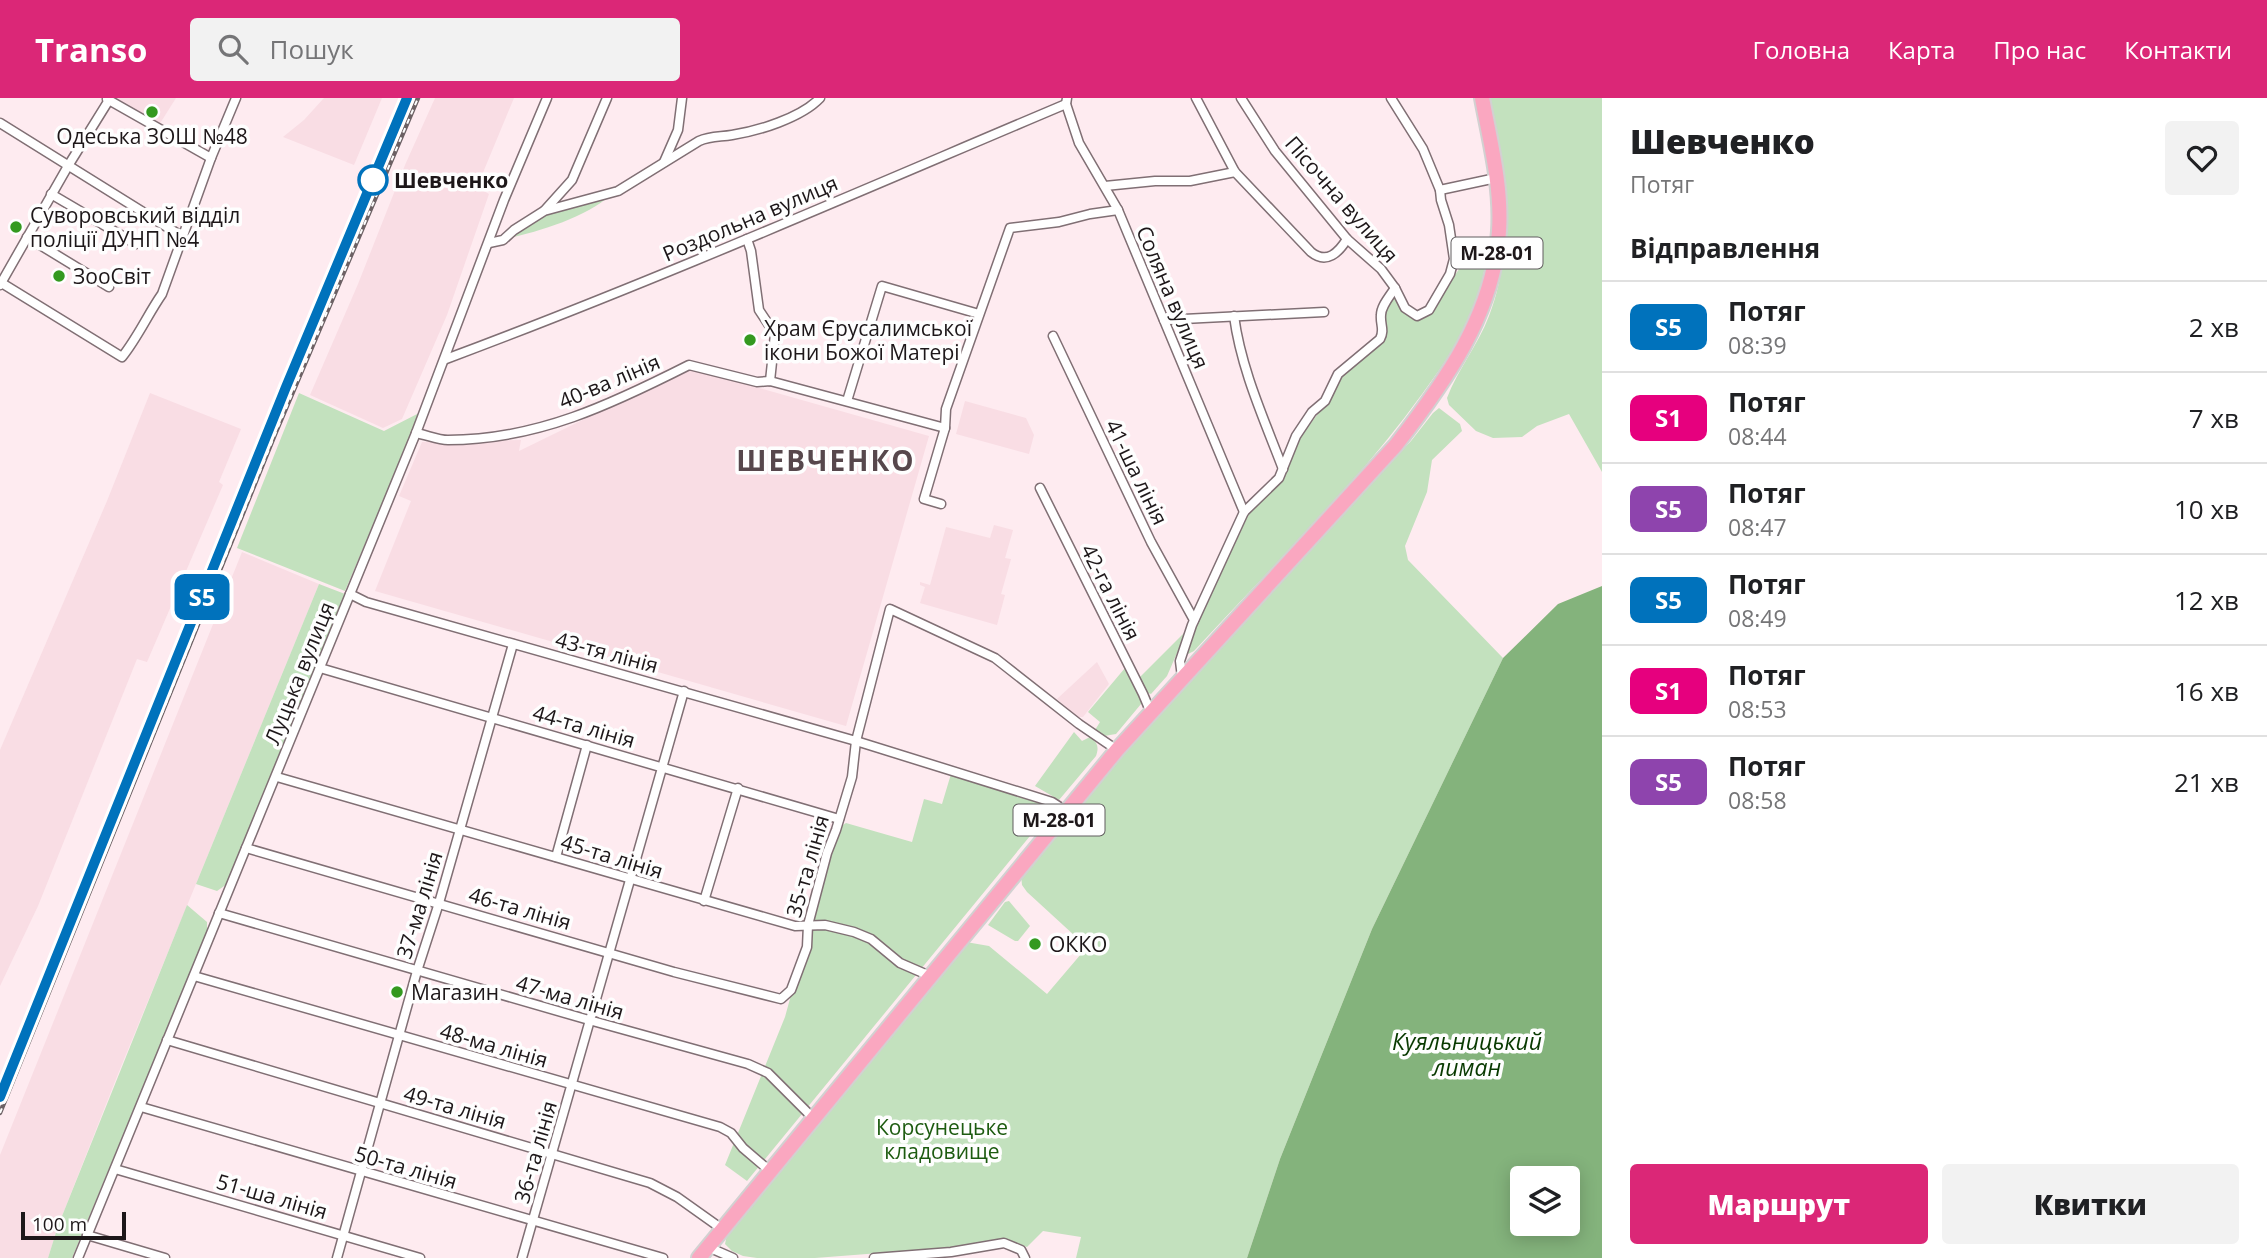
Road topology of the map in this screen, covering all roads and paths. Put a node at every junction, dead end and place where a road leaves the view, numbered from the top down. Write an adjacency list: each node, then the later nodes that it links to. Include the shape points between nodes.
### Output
1 (236, 98): 13 (street)
2 (547, 98): 27 (street, Луцька вулиця)
3 (607, 98): 22 (street, via 572,180)
4 (682, 98): 14 (street, via 678,130)
5 (820, 98): 14 (street, via 795,116 741,133 709,137)
6 (1196, 98): 16 (street)
7 (1241, 98): 26 (street, Пісочна вулиця, via 1275,151)
8 (1391, 98): 19 (street, via 1423,149)
9 (1482, 98): 17 (highway, М-28-01)
10 (107, 99): 13 (street); 15 (street)
11 (1067, 101): 18 (street, Соляна вулиця, via 1079,143); 25 (street, Роздольна вулиця)
12 (0, 123): 15 (street)
13 (211, 158): 24 (street)
14 (664, 162): 22 (street, via 618,191)
15 (68, 166): 20 (street); 24 (street)
16 (1235, 172): 18 (street, via 1190,181); 26 (street, via 1317,257 1336,254)
17 (1496, 178): 19 (street); 50 (highway, М-28-01, via 1499,230 1493,275 1476,323 1434,395 1396,445)
18 (1104, 186): 21 (street, Соляна вулиця)
19 (1440, 190): 31 (street, Пісочна вулиця, via 1454,266 1422,315 1408,311)
20 (51, 194): 23 (street); 28 (street)
21 (1118, 210): 33 (street, via 1010,228); 35 (street, Соляна вулиця)
22 (544, 211): 27 (street, via 503,240)
23 (27, 237): 29 (street); 30 (street)
24 (183, 237): 29 (street, via 163,294 122,357)
25 (747, 239): 37 (street, Роздольна вулиця); 38 (street, via 759,310 775,334)
26 (1348, 239): 31 (street, Пісочна вулиця)
27 (489, 243): 37 (street, Луцька вулиця)
28 (135, 244)
29 (0, 283)
30 (109, 287)
31 (1395, 288): 42 (street, via 1382,309 1380,339 1338,374 1325,401 1296,436)
32 (1324, 312): 34 (street)
33 (979, 314): 39 (street, via 883,286); 40 (street, via 946,409)
34 (1234, 316): 35 (street); 42 (street, via 1246,370)
35 (1164, 320): 45 (street, Соляна вулиця)
36 (1053, 336): 47 (street, 41-ша лінія, via 1151,542)
37 (446, 359): 41 (street, Луцька вулиця)
38 (770, 381): 39 (street); 41 (street, 40-ва лінія, via 757,382 689,365 615,402 549,426 446,440)
39 (847, 401): 40 (street)
40 (944, 428): 44 (street, via 924,499)
41 (416, 433): 46 (street, Луцька вулиця)
42 (1283, 469): 45 (street)
43 (1040, 488): 52 (street, 42-га лінія)
44 (941, 504)
45 (1244, 512): 47 (street)
46 (350, 594): 48 (street, 43-тя лінія); 49 (street, Луцька вулиця)
47 (1194, 620): 50 (street, via 1180,661)
48 (513, 644): 51 (street, 43-тя лінія); 53 (street, 37-ма лінія)
49 (320, 668): 53 (street, 44-та лінія); 58 (street, Луцька вулиця)
50 (1182, 677): 52 (highway, М-28-01)
51 (684, 691): 54 (street, 43-тя лінія); 57 (street, 36-та лінія)
52 (1151, 713): 56 (highway, М-28-01)
53 (492, 718): 55 (street, 44-та лінія); 62 (street, 37-ма лінія)
54 (856, 741): 56 (street, via 890,609 995,657); 60 (street, 43-тя лінія, via 1029,794); 61 (street, 35-та лінія, via 852,777)
55 (587, 746): 57 (street, 44-та лінія); 64 (street)
56 (1117, 750): 60 (highway, М-28-01)
57 (663, 767): 59 (street, 44-та лінія); 65 (street, 36-та лінія)
58 (277, 777): 62 (street, 45-та лінія); 63 (street, Луцька вулиця)
59 (738, 789): 61 (street, 44-та лінія); 66 (street)
60 (1066, 811): 73 (highway, М-28-01)
61 (839, 819): 69 (street, 35-та лінія)
62 (460, 830): 64 (street, 45-та лінія); 67 (street, 37-ма лінія)
63 (246, 848): 67 (street, 46-та лінія); 68 (street, Луцька вулиця)
64 (556, 857): 65 (street, 45-та лінія)
65 (631, 879): 66 (street, 45-та лінія); 70 (street, 36-та лінія)
66 (704, 901): 69 (street, 45-та лінія, via 795,926)
67 (439, 903): 70 (street, 46-та лінія); 71 (street, 37-ма лінія)
68 (219, 913): 71 (street, 47-ма лінія); 72 (street, Луцька вулиця)
69 (808, 925): 73 (street, 45-та лінія, via 825,925 871,939 900,963); 74 (street, 35-та лінія, via 805,956)
70 (610, 952): 74 (street, 46-та лінія, via 776,999); 75 (street, 36-та лінія)
71 (417, 971): 75 (street, 47-ма лінія); 76 (street, 37-ма лінія)
72 (194, 976): 76 (street, 48-ма лінія); 77 (street, Луцька вулиця)
73 (930, 976): 81 (highway, М-28-01)
74 (785, 997)
75 (589, 1020): 78 (street, 36-та лінія); 81 (street, 47-ма лінія, via 748,1064 768,1073)
76 (399, 1036): 78 (street, 48-ма лінія); 79 (street, 37-ма лінія)
77 (167, 1040): 79 (street, 49-та лінія); 80 (street, Луцька вулиця)
78 (572, 1086): 82 (street, 36-та лінія); 84 (street, 48-ма лінія, via 720,1127)
79 (381, 1104): 82 (street, 49-та лінія); 85 (street, 37-ма лінія)
80 (141, 1107): 83 (street, Луцька вулиця); 85 (street, 50-та лінія)
81 (814, 1118): 84 (highway, М-28-01)
82 (552, 1153): 86 (street, 36-та лінія); 87 (street, 49-та лінія, via 664,1189)
83 (115, 1169): 88 (street, Луцька вулиця); 89 (street, 51-ша лінія)
84 (770, 1171): 87 (highway, М-28-01)
85 (362, 1172): 86 (street, 50-та лінія); 89 (street, 37-ма лінія)
86 (532, 1222): 95 (street, 36-та лінія); 96 (street, 50-та лінія)
87 (722, 1229): 90 (highway, М-28-01)
88 (87, 1235): 91 (street, Луцька вулиця); 92 (street)
89 (343, 1235): 93 (street, 37-ма лінія); 94 (street, 51-ша лінія)
90 (704, 1252): 97 (street)
91 (78, 1258)
92 (165, 1258)
93 (337, 1258)
94 (420, 1258)
95 (522, 1258)
96 (663, 1258)
97 (733, 1258)
98 (874, 1258): 99 (street, via 1004,1243 1021,1250)
99 (1025, 1258)

